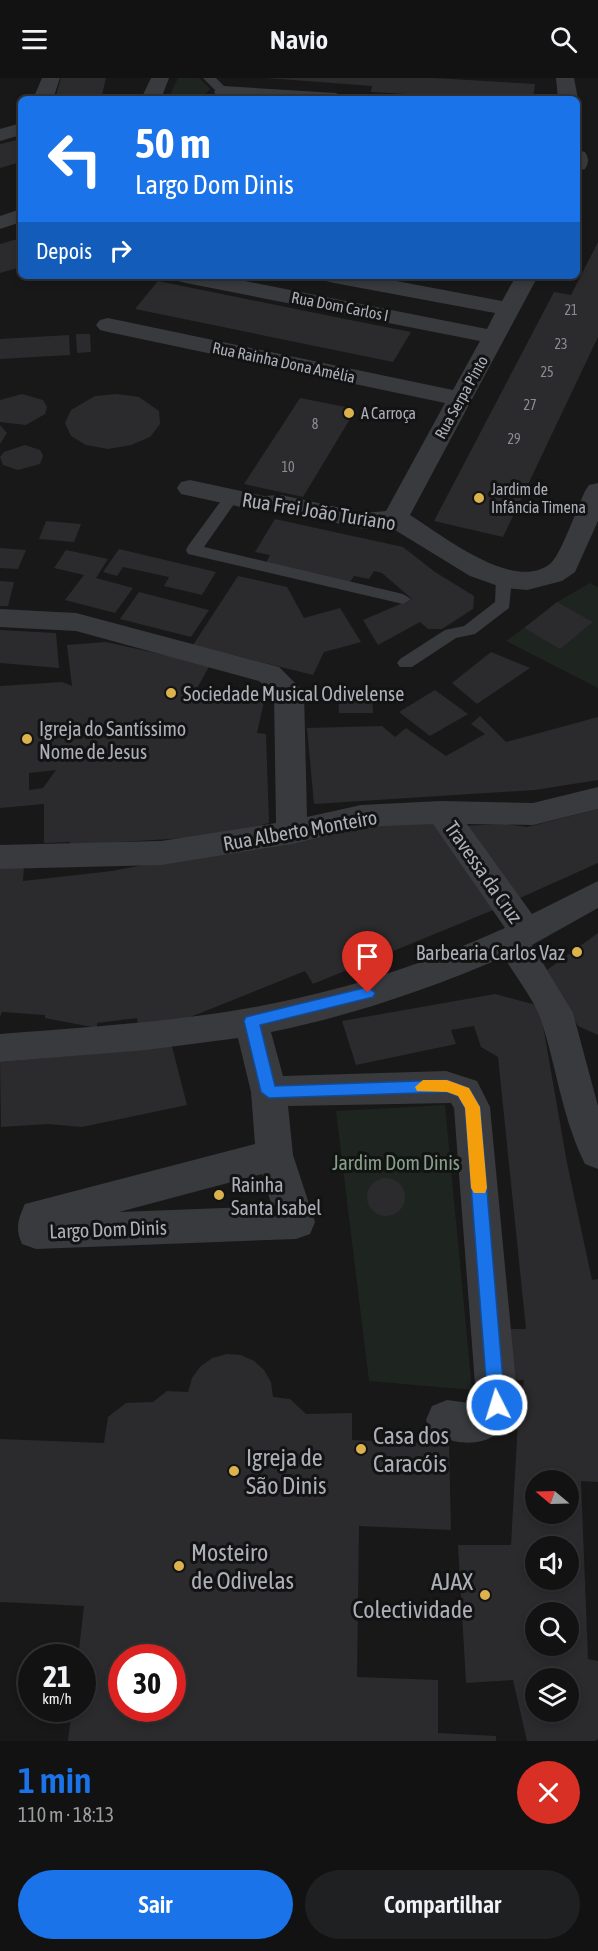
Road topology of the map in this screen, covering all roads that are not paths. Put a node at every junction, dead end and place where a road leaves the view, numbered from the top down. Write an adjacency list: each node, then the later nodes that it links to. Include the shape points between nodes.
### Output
1 (51, 78): 6 (street)
2 (160, 78): 7 (street)
3 (209, 78): 5 (lane)
4 (565, 78): 9 (street)
5 (219, 95): 8 (street)
6 (44, 96)
7 (152, 96)
8 (248, 96)
9 (568, 96)
10 (18, 130): 11 (street)
11 (0, 135)
12 (18, 216): 13 (street)
13 (0, 223)
14 (201, 279): 19 (street, Rua Dom Carlos I)
15 (350, 279): 17 (street, Rua Dom Carlos I)
16 (525, 279): 17 (street, Rua Serpa Pinto)
17 (509, 309): 19 (street, Rua Serpa Pinto)
18 (108, 325): 20 (street, Rua Rainha Dona Amélia)
19 (494, 337): 20 (street, Rua Serpa Pinto)
20 (460, 399): 24 (street, Rua Serpa Pinto)
21 (190, 488): 23 (street, Rua Frei João Turiano)
22 (598, 491): 25 (street, Rua Frei João Turiano, via 565,566 540,579)
23 (231, 497): 24 (street, Rua Frei João Turiano, via 364,521); 26 (lane, via 194,550)
24 (394, 518): 25 (street, Rua Frei João Turiano, via 480,570)
25 (504, 579): 28 (lane, via 503,604 469,630 452,634)
26 (403, 599)
27 (0, 618): 31 (street, via 76,622 269,674 289,692)
28 (406, 663)
29 (598, 798): 30 (street, Rua Alberto Monteiro, via 533,814)
30 (441, 812): 31 (street, Rua Alberto Monteiro, via 361,816); 34 (street, Travessa da Cruz)
31 (292, 832): 32 (street, Rua Alberto Monteiro, via 161,853)
32 (0, 857)
33 (598, 893): 34 (street)
34 (518, 935): 35 (street, via 385,988); 38 (street, Travessa da Cruz, via 556,1013 581,1110)
35 (251, 1021): 36 (street, via 98,1041); 37 (street, Largo Dom Dinis)
36 (0, 1048)
37 (269, 1092): 39 (street, Largo Dom Dinis); 40 (street, via 447,1086 464,1092 472,1107 497,1405 477,1424)
38 (598, 1153)
39 (274, 1155): 39 (street, Largo Dom Dinis, via 38,1216 36,1232 296,1222)
40 (447, 1420)

